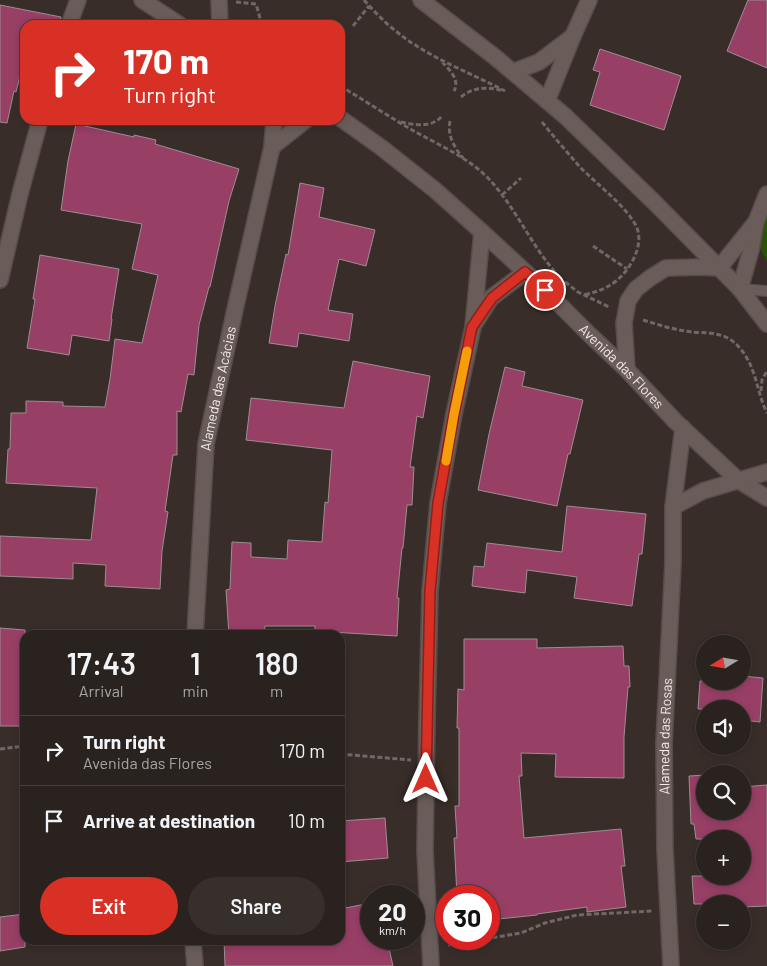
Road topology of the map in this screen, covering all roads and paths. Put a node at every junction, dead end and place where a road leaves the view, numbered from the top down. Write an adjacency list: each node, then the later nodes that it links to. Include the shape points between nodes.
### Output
1 (78, 0): 8 (street)
2 (142, 0): 9 (street)
3 (219, 0): 10 (street); 11 (path, via 256,4)
4 (364, 0): 7 (path)
5 (421, 0): 15 (street)
6 (589, 0): 13 (street)
7 (370, 6): 12 (path); 14 (path, via 397,33)
8 (71, 20)
9 (172, 20)
10 (220, 20)
11 (261, 20)
12 (354, 26)
13 (573, 36): 15 (street, via 539,62); 19 (street)
14 (440, 59): 17 (path, via 456,80); 18 (path, via 508,93 480,88)
15 (513, 72): 19 (street)
16 (345, 89): 21 (path)
17 (454, 91)
18 (461, 97)
19 (547, 101): 36 (street)
20 (442, 116): 21 (path, via 436,122 424,125)
21 (398, 121): 29 (path)
22 (450, 121): 29 (path, via 451,138)
23 (541, 121): 37 (path, via 579,166 623,207 637,228 638,248)
24 (345, 122): 34 (street, Avenida das Flores, via 435,190)
25 (39, 125): 40 (street)
26 (274, 125): 28 (street, Alameda das Acácias)
27 (300, 125): 28 (street)
28 (272, 147): 57 (street, Alameda das Acácias, via 206,444)
29 (465, 160): 32 (path)
30 (521, 178): 32 (path)
31 (767, 194): 33 (street)
32 (502, 195): 39 (path)
33 (756, 222): 36 (street); 42 (street)
34 (482, 232): 38 (street, Avenida das Flores); 47 (street)
35 (593, 246): 37 (path)
36 (719, 268): 42 (street); 45 (street, via 666,268 636,289 628,301)
37 (627, 269): 44 (path, via 606,288)
38 (525, 272): 47 (street, via 492,298); 48 (street, Avenida das Flores)
39 (557, 275)
40 (0, 280)
41 (562, 280): 44 (path)
42 (740, 289): 43 (lane); 46 (street)
43 (767, 292)
44 (584, 295): 45 (path)
45 (626, 313): 48 (street); 50 (path, via 661,326 716,334 731,340 748,360)
46 (767, 324)
47 (472, 327): 61 (street, via 438,503 430,591)
48 (627, 370): 52 (street, Avenida das Flores)
49 (767, 371): 50 (path, via 762,380)
50 (761, 394): 51 (path)
51 (767, 413)
52 (683, 428): 54 (street, Avenida das Flores); 56 (street, Alameda das Rosas)
53 (767, 472): 54 (street)
54 (738, 480): 55 (street, Avenida das Flores); 56 (street, via 703,491)
55 (767, 498)
56 (673, 507): 62 (street, Alameda das Rosas, via 664,743 664,849)
57 (194, 630)
58 (20, 747): 59 (path)
59 (0, 749)
60 (345, 754): 61 (path)
61 (426, 760): 64 (street)
62 (668, 910): 64 (path, via 577,915 521,933); 67 (street, Alameda das Rosas)
63 (193, 945): 65 (street)
64 (430, 947): 66 (street)
65 (195, 966)
66 (432, 966)
67 (671, 966)

